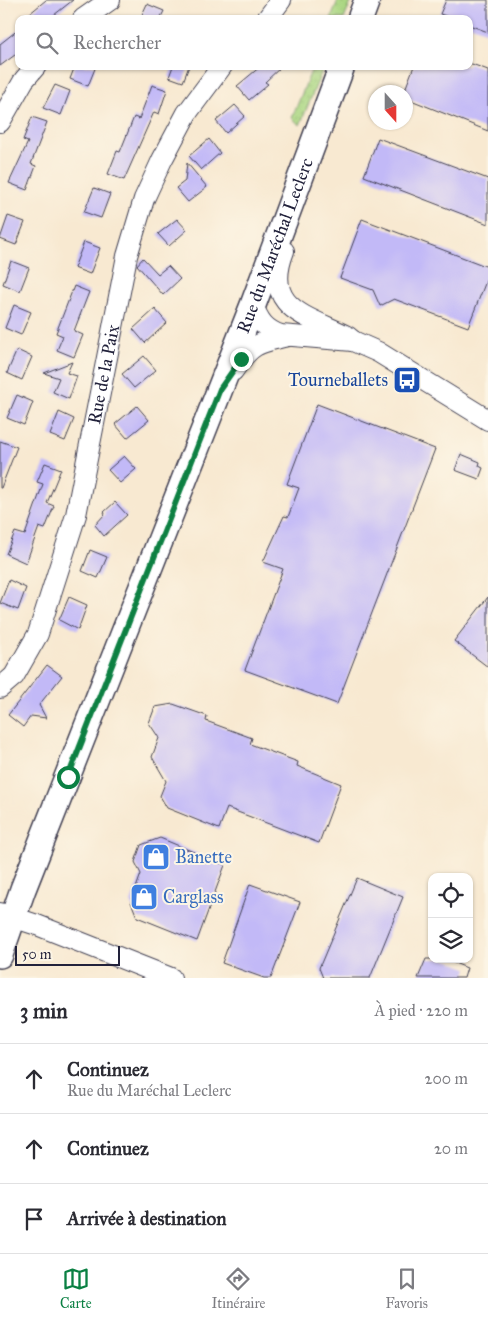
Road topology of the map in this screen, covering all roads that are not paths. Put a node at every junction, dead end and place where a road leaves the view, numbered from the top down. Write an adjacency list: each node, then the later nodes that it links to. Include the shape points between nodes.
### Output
1 (110, 0): 4 (street)
2 (281, 0): 5 (street)
3 (367, 0): 6 (main road)
4 (89, 15)
5 (270, 15)
6 (361, 15)
7 (33, 70): 11 (street)
8 (219, 70): 17 (street, Rue de la Paix, via 187,114 144,200 128,256 76,515 38,634 14,676)
9 (341, 70): 12 (main road, Rue du Maréchal Leclerc)
10 (346, 70): 14 (street, via 340,105 277,272 279,291 288,306)
11 (0, 122)
12 (253, 305): 13 (street, via 265,327); 15 (main road, Rue du Maréchal Leclerc)
13 (288, 336): 14 (street); 15 (street, via 250,349)
14 (353, 341): 16 (street, via 378,352)
15 (220, 389): 18 (main road, Rue du Maréchal Leclerc, via 26,881)
16 (488, 420)
17 (0, 688)
18 (7, 915): 19 (main road, Rue du Maréchal Leclerc); 20 (street)
19 (0, 955)
20 (171, 978)

